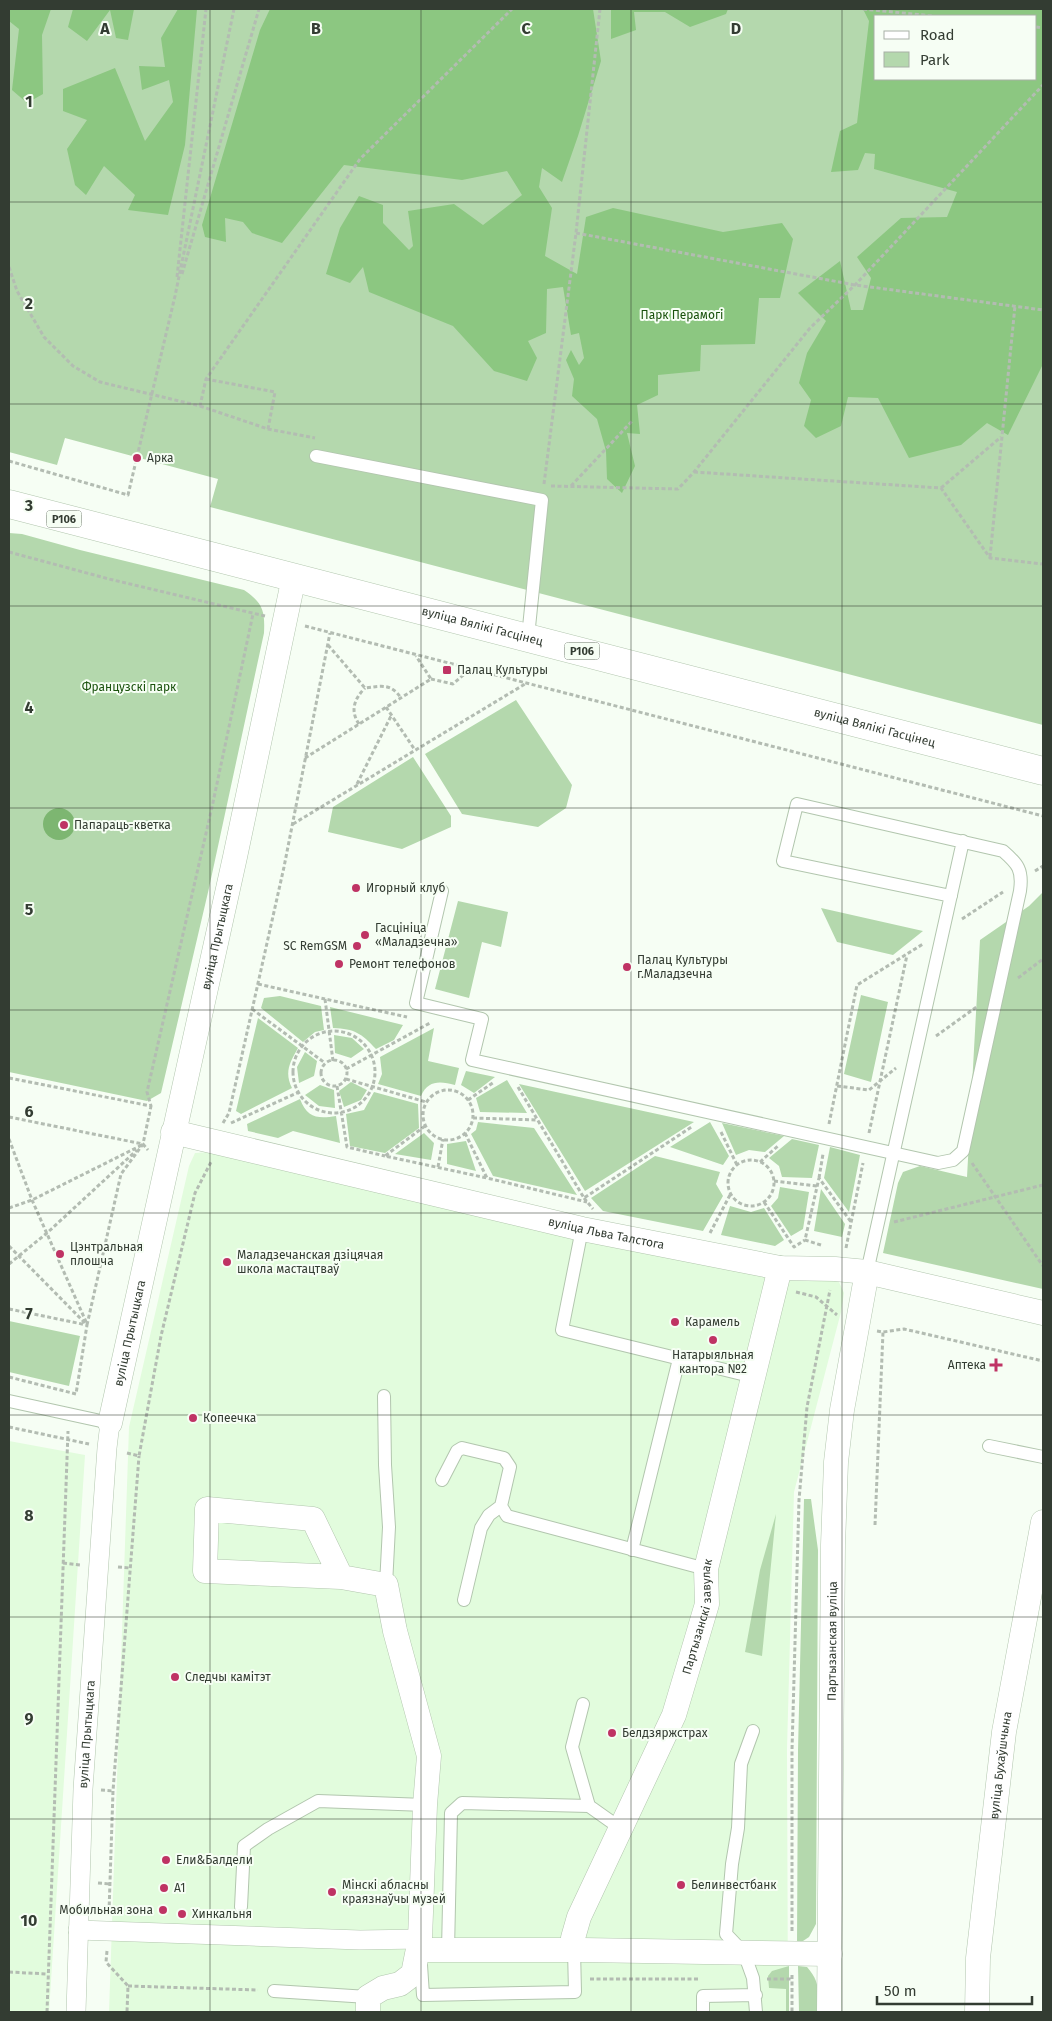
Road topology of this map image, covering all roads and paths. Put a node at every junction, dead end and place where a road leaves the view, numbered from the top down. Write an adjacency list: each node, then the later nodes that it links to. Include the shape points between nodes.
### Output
1 (206, 9): 13 (path)
2 (234, 9): 13 (path)
3 (259, 9): 13 (path)
4 (512, 9): 16 (path, via 360,158)
5 (600, 9): 10 (path)
6 (863, 9): 7 (path)
7 (870, 9): 8 (path)
8 (923, 15)
9 (1043, 85): 12 (path)
10 (576, 233): 12 (path); 25 (path, via 544,486)
11 (9, 267): 17 (path, via 17,291 44,337 73,366 100,382)
12 (855, 284): 14 (path); 24 (path, via 810,328)
13 (175, 296): 17 (path)
14 (1015, 306): 15 (path); 21 (path)
15 (1043, 310)
16 (206, 379): 18 (path); 20 (path, via 275,392)
17 (151, 393): 18 (path); 23 (path, via 128,495)
18 (200, 406): 20 (path)
19 (633, 420): 25 (path)
20 (268, 429): 22 (path, via 319,439)
21 (1001, 436): 26 (path); 29 (path)
22 (316, 456): 36 (lane, via 542,500)
23 (9, 461)
24 (694, 472): 25 (path, via 678,489); 26 (path)
25 (571, 487)
26 (941, 488): 29 (path)
27 (9, 504): 31 (main road, вуліца Вялікі Гасцінец / Р106)
28 (9, 552): 32 (path)
29 (990, 558): 30 (path)
30 (1043, 564)
31 (294, 577): 36 (main road, вуліца Вялікі Гасцінец / Р106); 92 (street, вуліца Прытыцкага)
32 (253, 614): 33 (path); 84 (path, via 147,1092)
33 (266, 617)
34 (302, 625): 35 (path)
35 (330, 633): 37 (path); 38 (path)
36 (528, 637): 49 (main road, вуліца Вялікі Гасцінец / Р106)
37 (328, 644): 42 (path); 48 (path)
38 (416, 655): 39 (path); 40 (path)
39 (470, 669): 40 (path, via 452,684); 41 (path)
40 (431, 679): 43 (path)
41 (526, 683): 47 (path); 51 (path)
42 (365, 688): 43 (path, via 392,688); 46 (path, via 354,705)
43 (401, 698): 44 (path)
44 (386, 708): 45 (path); 46 (path)
45 (391, 716): 47 (path); 50 (path)
46 (358, 724): 48 (path)
47 (415, 750): 50 (path)
48 (306, 758): 52 (path)
49 (1043, 771)
50 (356, 786): 52 (path)
51 (1043, 816)
52 (292, 824): 61 (path)
53 (963, 842): 55 (lane, via 1004,851 1017,862); 57 (lane); 57 (lane, via 796,804 783,861)
54 (1043, 866): 55 (path)
55 (1021, 880): 58 (path); 62 (lane)
56 (442, 890): 74 (lane, via 416,1003 482,1019 472,1060)
57 (951, 896): 58 (lane)
58 (943, 931): 59 (path); 69 (lane)
59 (907, 955): 77 (path); 79 (path, via 857,985)
60 (1043, 959): 62 (path)
61 (258, 984): 63 (path); 64 (path)
62 (999, 992): 69 (path); 99 (lane)
63 (325, 999): 65 (path); 67 (path)
64 (252, 1010): 68 (path); 81 (path, via 229,1113 220,1128)
65 (413, 1018)
66 (422, 1020): 70 (path, via 432,1022)
67 (330, 1032): 68 (path, via 316,1036); 70 (path, via 354,1037); 71 (path)
68 (304, 1046): 72 (path); 81 (path, via 295,1061 293,1074)
69 (917, 1050): 77 (path); 100 (lane)
70 (372, 1057): 73 (path); 80 (path, via 375,1077)
71 (333, 1061): 72 (path); 73 (path)
72 (325, 1063): 78 (path, via 321,1071 323,1080)
73 (346, 1069): 76 (path)
74 (508, 1069): 82 (path); 86 (lane); 89 (path)
75 (9, 1078): 84 (path)
76 (346, 1079): 78 (path); 80 (path)
77 (879, 1082): 79 (path, via 869,1090); 98 (path)
78 (337, 1086): 85 (path)
79 (837, 1086): 96 (path)
80 (372, 1087): 83 (path); 85 (path, via 363,1101)
81 (299, 1092): 85 (path, via 313,1107 325,1112)
82 (468, 1100): 83 (path, via 464,1095 448,1090 432,1095); 88 (path)
83 (426, 1102): 90 (path)
84 (151, 1106): 97 (path)
85 (341, 1112): 101 (path, via 347,1147)
86 (712, 1113): 91 (lane); 104 (path); 113 (path)
87 (9, 1117): 97 (path)
88 (473, 1118): 89 (path); 93 (path)
89 (538, 1120): 113 (path)
90 (426, 1125): 95 (path, via 430,1132); 101 (path)
91 (794, 1131): 96 (lane); 103 (path)
92 (174, 1132): 118 (street, вуліца Льва Талстога); 143 (street, вуліца Прытыцкага)
93 (465, 1133): 95 (path, via 458,1138); 106 (path)
94 (9, 1139): 114 (path)
95 (443, 1139): 105 (path)
96 (826, 1139): 98 (lane); 107 (path)
97 (142, 1144): 114 (path); 121 (path); 134 (path, via 121,1174)
98 (866, 1148): 100 (lane); 119 (path)
99 (963, 1150): 100 (lane, via 953,1160 938,1163); 112 (path)
100 (893, 1154): 120 (lane)
101 (385, 1156): 105 (path)
102 (213, 1160): 149 (path, via 195,1193 161,1336)
103 (760, 1162): 104 (path, via 750,1160); 108 (path, via 770,1170)
104 (737, 1166): 111 (path, via 729,1179)
105 (438, 1167): 106 (path)
106 (487, 1178): 115 (path)
107 (819, 1178): 110 (path); 119 (path)
108 (774, 1181): 110 (path); 116 (path, via 773,1190)
109 (1043, 1185): 112 (path)
110 (817, 1186): 123 (path)
111 (731, 1193): 116 (path, via 742,1204); 122 (path)
112 (995, 1196): 120 (path); 128 (path)
113 (584, 1198): 115 (path)
114 (32, 1200): 117 (path); 121 (path)
115 (587, 1202): 118 (path)
116 (764, 1202): 123 (path, via 794,1247)
117 (9, 1208)
118 (589, 1220): 130 (street, вуліца Льва Талстога); 137 (lane, via 562,1330)
119 (851, 1222): 126 (path)
120 (877, 1227): 129 (lane)
121 (48, 1233): 125 (path); 134 (path)
122 (708, 1237)
123 (805, 1240): 126 (path, via 838,1251)
124 (9, 1246): 125 (path)
125 (20, 1256): 127 (path); 134 (path)
126 (840, 1260): 129 (street, вуліца Льва Талстога); 130 (street, вуліца Льва Талстога); 131 (path)
127 (9, 1264)
128 (1043, 1266)
129 (867, 1272): 133 (street, вуліца Льва Талстога); 135 (street, Партызанская вуліца)
130 (778, 1278): 131 (path); 140 (street, Партызанскі завулак)
131 (826, 1304): 135 (path, via 845,1322); 172 (path, via 807,1407 799,1500 792,1750)
132 (9, 1309): 134 (path)
133 (1043, 1313)
134 (87, 1325): 139 (path, via 76,1394)
135 (858, 1326): 136 (path); 173 (street, Партызанская вуліца, via 836,1462)
136 (883, 1332): 138 (path, via 904,1329); 154 (path)
137 (679, 1359): 140 (lane); 155 (lane)
138 (1043, 1361)
139 (9, 1377)
140 (754, 1377): 156 (street, Партызанскі завулак)
141 (384, 1396): 158 (lane, via 389,1527)
142 (9, 1401): 143 (lane)
143 (110, 1422): 148 (street, вуліца Прытыцкага)
144 (69, 1426): 146 (path)
145 (9, 1428): 146 (path)
146 (67, 1440): 148 (path); 175 (path)
147 (989, 1446): 150 (lane)
148 (107, 1448): 149 (path); 166 (street, вуліца Прытыцкага, via 83,1789)
149 (139, 1456): 167 (path, via 113,1791)
150 (1043, 1457)
151 (442, 1480): 152 (lane, via 457,1451 462,1448 504,1458 510,1467)
152 (501, 1506): 155 (lane, via 507,1516); 159 (lane, via 489,1515 481,1528)
153 (1043, 1522): 187 (street, вуліца Бухаўшчына, via 1004,1732 978,1958)
154 (876, 1525)
155 (632, 1550): 156 (lane)
156 (706, 1569): 164 (street, Партызанскі завулак, via 707,1604 674,1715)
157 (341, 1577): 157 (street, via 205,1571 207,1510 313,1519); 158 (street)
158 (386, 1585): 162 (street, via 429,1756)
159 (464, 1600)
160 (583, 1704): 163 (lane, via 572,1747)
161 (753, 1731): 171 (lane, via 741,1764 738,1828 726,1934)
162 (425, 1805): 165 (lane, via 318,1801 244,1846); 168 (street)
163 (589, 1806): 164 (lane); 169 (lane, via 462,1803 451,1814)
164 (620, 1828): 170 (street, Партызанскі завулак, via 579,1917 573,1938)
165 (240, 1908)
166 (78, 1930): 167 (street); 181 (street, вуліца Прытыцкага)
167 (108, 1932): 168 (street); 176 (path, via 106,1962)
168 (420, 1944): 169 (street); 170 (lane, via 423,1995 575,1992); 179 (street, via 413,1974 400,1984 384,1988)
169 (448, 1950): 170 (street)
170 (574, 1950): 171 (street)
171 (744, 1953): 172 (street); 178 (lane)
172 (792, 1954): 173 (street); 185 (path)
173 (830, 1954): 186 (street, Партызанская вуліца)
174 (9, 1972): 175 (path)
175 (47, 1974): 180 (path)
176 (128, 1986): 177 (path); 182 (path)
177 (274, 1991): 179 (lane)
178 (756, 1995): 183 (lane, via 703,1996); 184 (lane)
179 (368, 2005)
180 (47, 2012)
181 (76, 2012)
182 (127, 2012)
183 (703, 2012)
184 (756, 2012)
185 (792, 2012)
186 (829, 2012)
187 (977, 2012)

